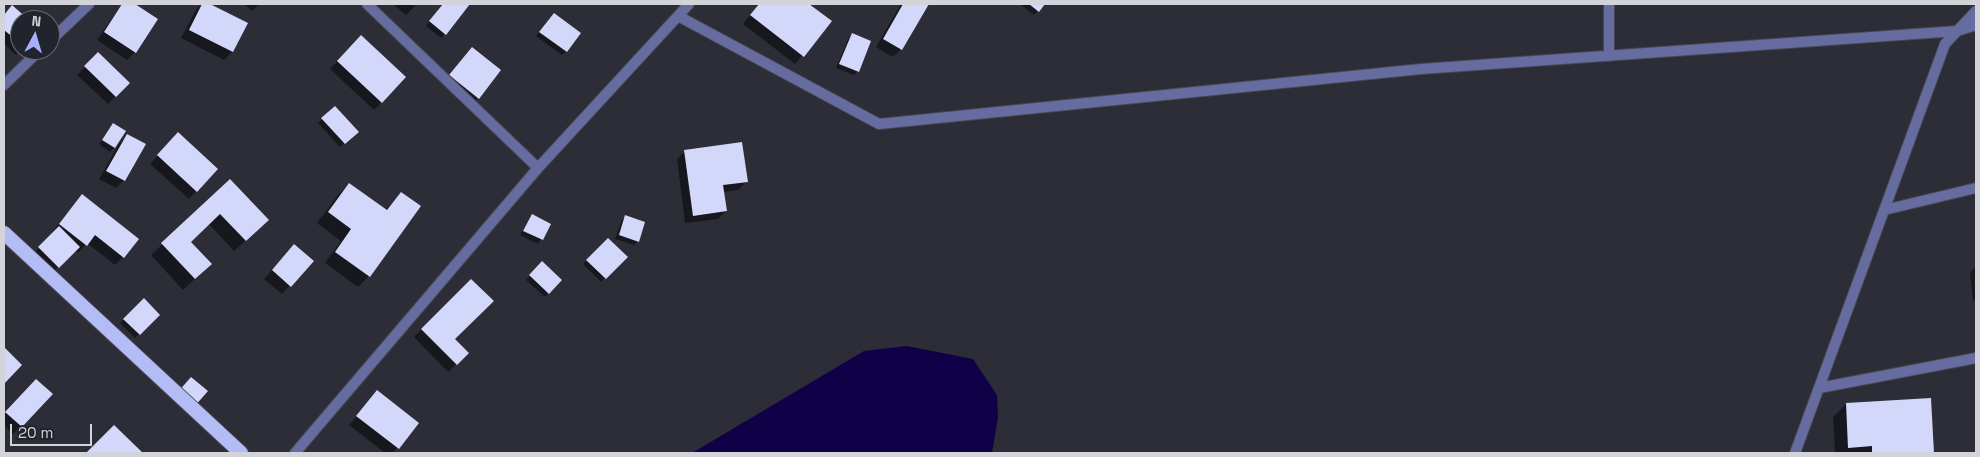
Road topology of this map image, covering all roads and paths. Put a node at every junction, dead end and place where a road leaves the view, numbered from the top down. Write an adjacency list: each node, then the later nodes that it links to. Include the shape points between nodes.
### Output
1 (89, 4): 9 (street)
2 (367, 4): 13 (street)
3 (689, 4): 6 (street)
4 (1609, 4): 10 (street)
5 (1976, 11): 8 (street)
6 (678, 16): 10 (street, via 879,124 1421,69); 13 (street)
7 (1976, 26): 8 (street)
8 (1957, 31): 10 (street); 15 (street, via 1945,44)
9 (60, 32)
10 (1609, 56)
11 (30, 60): 12 (street)
12 (4, 85)
13 (538, 168): 20 (street)
14 (1976, 188): 15 (street)
15 (1884, 210): 18 (street)
16 (4, 233): 19 (highway)
17 (1976, 358): 18 (street)
18 (1819, 388): 21 (street)
19 (241, 453)
20 (295, 453)
21 (1795, 453)

